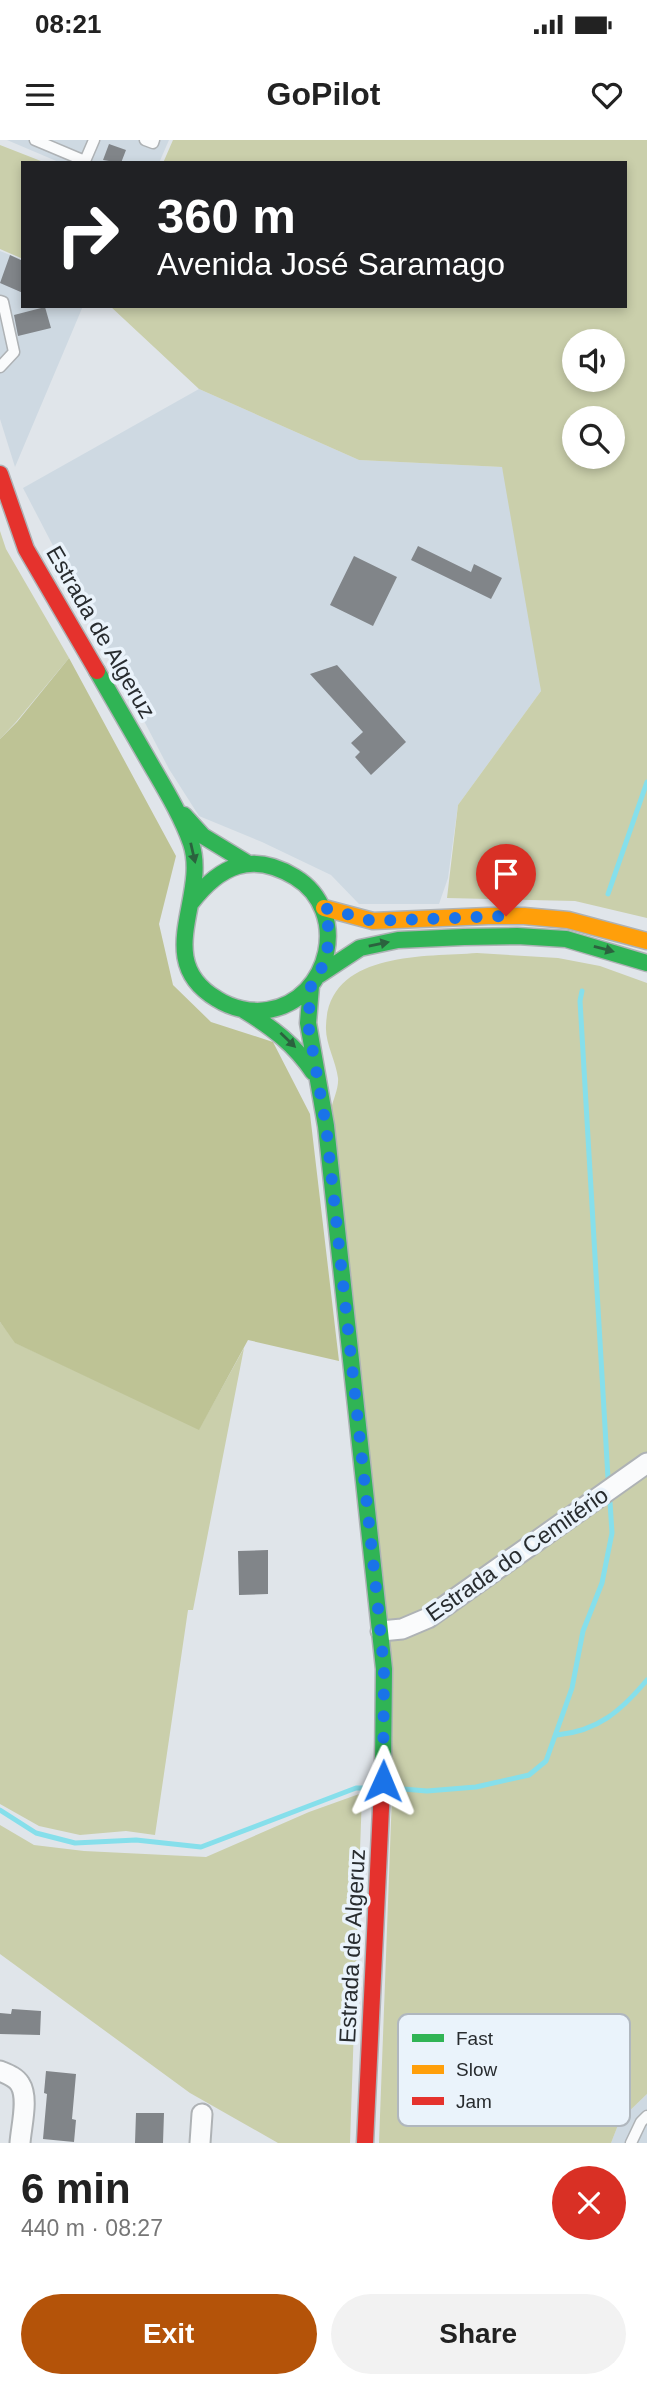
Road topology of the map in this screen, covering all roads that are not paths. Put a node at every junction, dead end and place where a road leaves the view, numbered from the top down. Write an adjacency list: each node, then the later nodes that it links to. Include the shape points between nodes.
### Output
1 (35, 140): 2 (lane, via 85,161)
2 (94, 140)
3 (145, 140): 4 (lane)
4 (154, 140)
5 (0, 301): 6 (lane, via 14,352)
6 (0, 367)
7 (0, 474): 8 (main road, Estrada de Algeruz, via 26,549)
8 (175, 806): 9 (main road, Estrada de Algeruz, via 203,836); 10 (main road, Estrada de Algeruz, one-way to 10, via 195,857)
9 (249, 864): 10 (main road, Estrada de Algeruz, via 226,870 206,884); 11 (main road, Estrada de Algeruz, via 272,865 293,874)
10 (191, 903): 15 (main road, Estrada de Algeruz, via 182,942 186,962 209,995)
11 (324, 908): 12 (main road, via 373,921 488,916 568,920); 14 (main road, Estrada de Algeruz, via 327,953)
12 (647, 942)
13 (647, 963): 14 (main road, one-way to 13, via 360,948 398,940 566,939)
14 (315, 980): 15 (main road, Estrada de Algeruz, via 298,998 281,1007); 16 (main road, Estrada de Algeruz, via 308,1024)
15 (245, 1011): 16 (main road, Estrada de Algeruz, one-way to 16, via 294,1044)
16 (319, 1083): 18 (main road, Estrada de Algeruz)
17 (647, 1463): 18 (street, Estrada do Cemitério, via 428,1618 402,1629)
18 (381, 1631): 24 (main road, Estrada de Algeruz, via 383,1788)
19 (0, 2071): 22 (street, via 20,2084 24,2097)
20 (202, 2115): 23 (street)
21 (647, 2116): 25 (lane)
22 (20, 2143)
23 (200, 2143)
24 (365, 2143)
25 (631, 2143)

